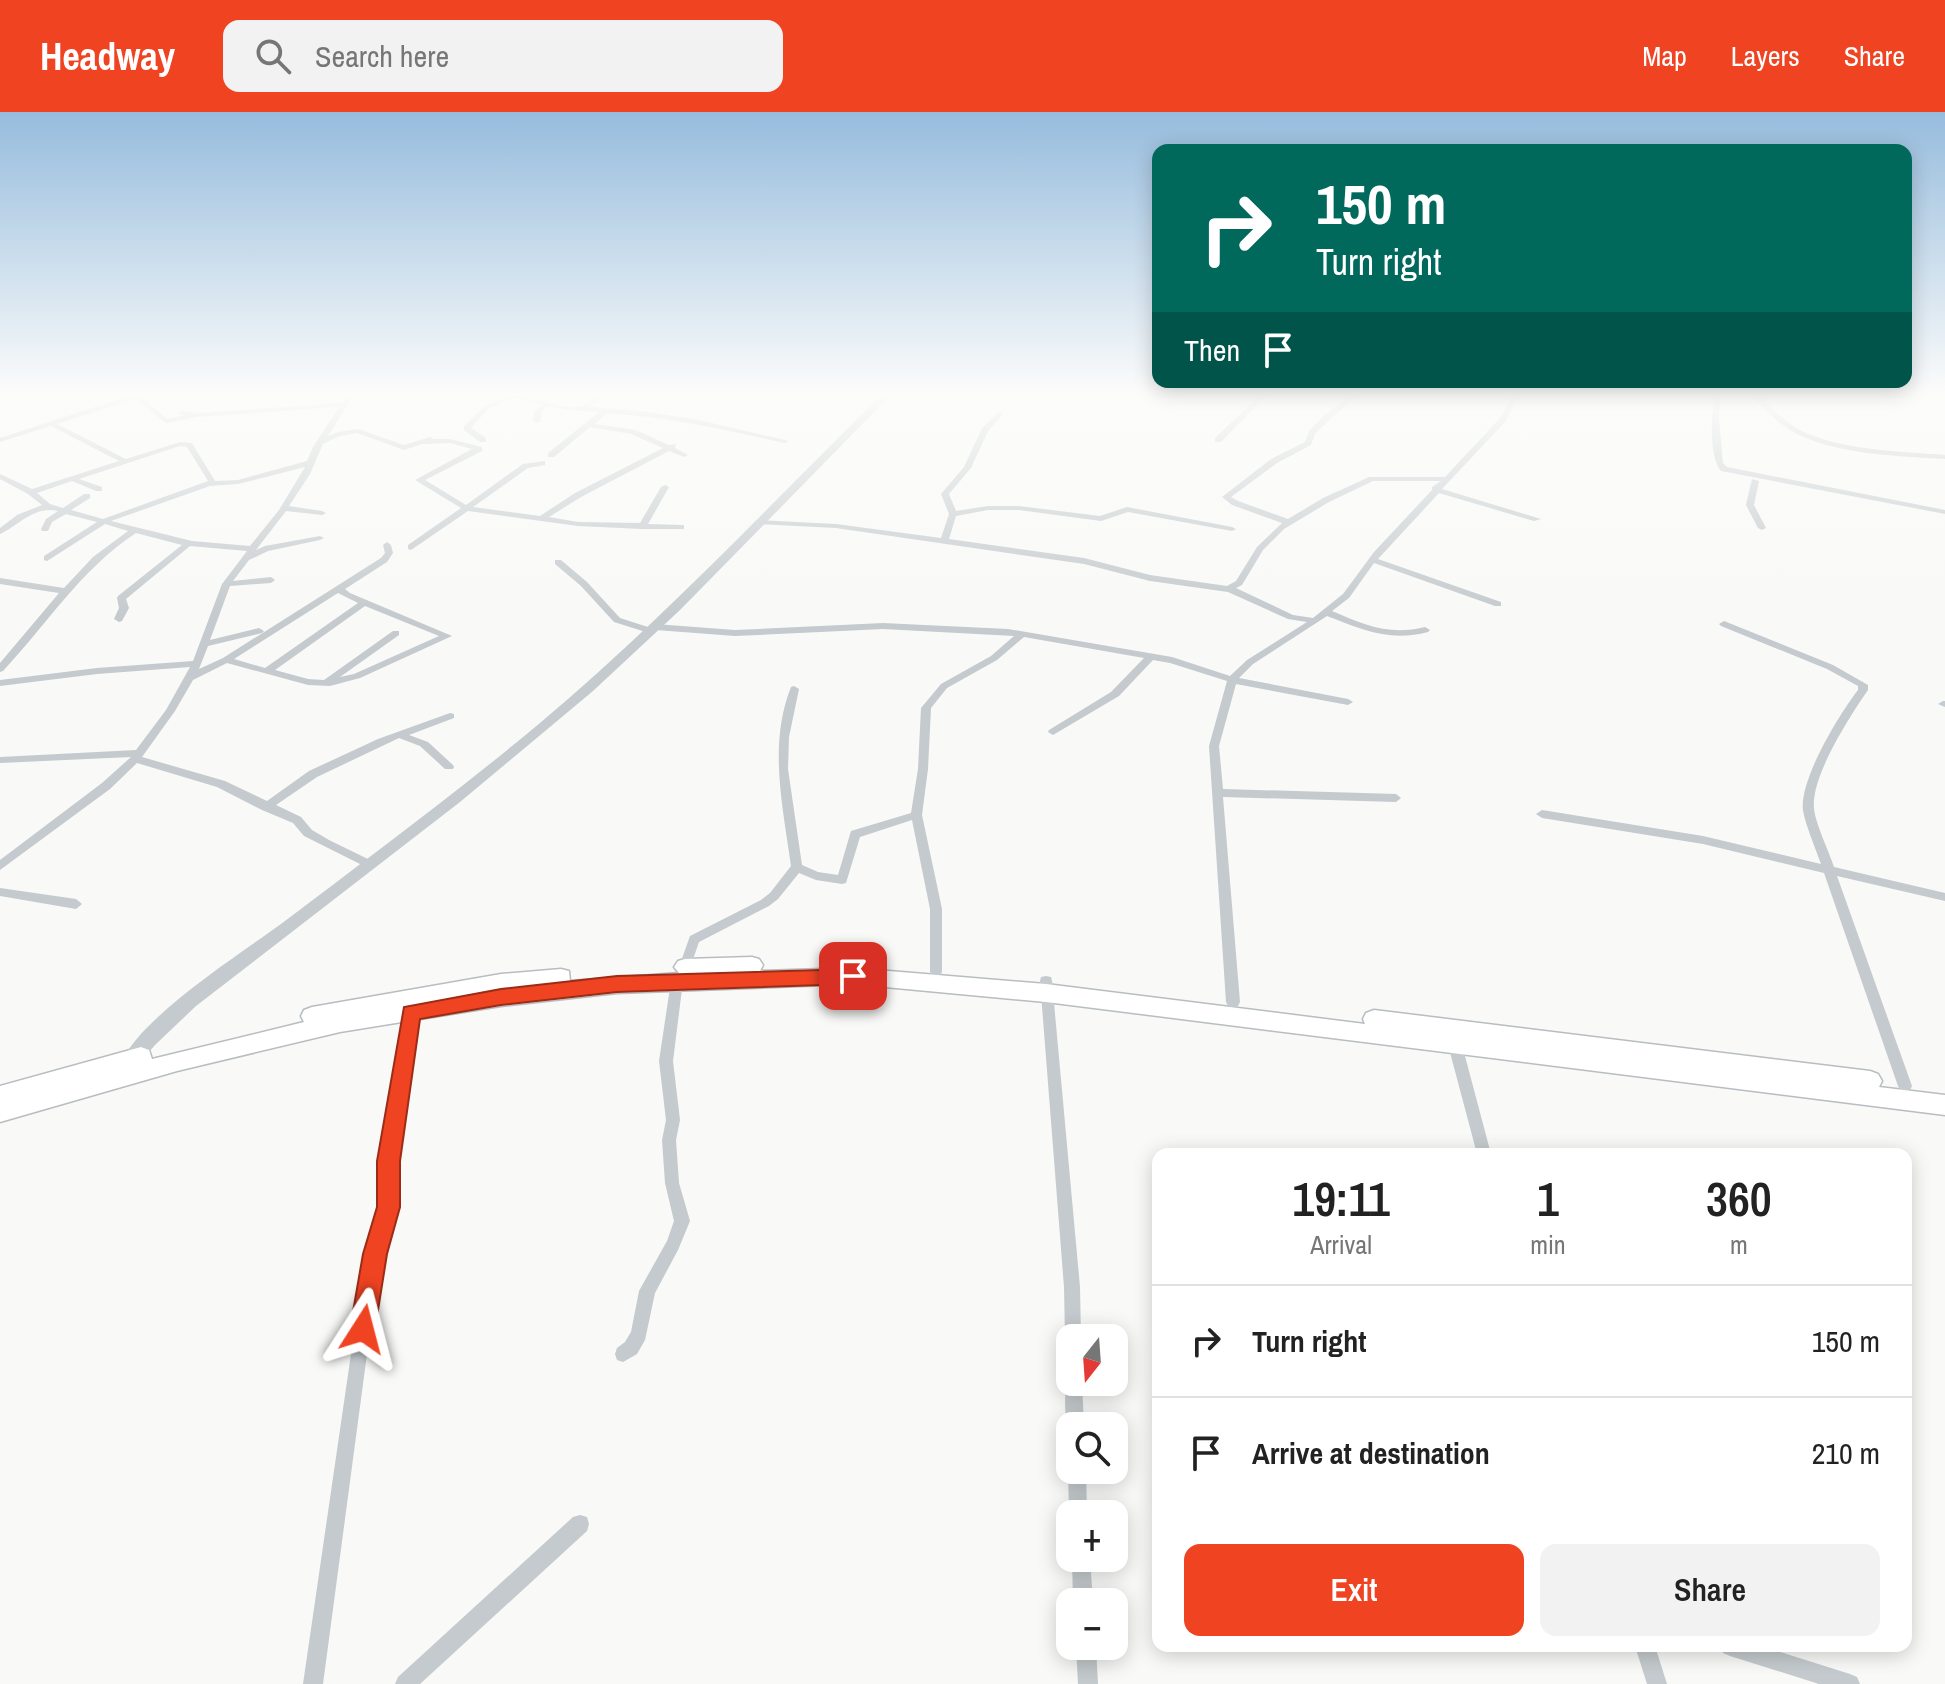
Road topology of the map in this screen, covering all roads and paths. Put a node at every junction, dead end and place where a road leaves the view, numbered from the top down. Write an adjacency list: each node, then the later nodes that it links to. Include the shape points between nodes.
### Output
1 (103, 468): 15 (street)
2 (203, 468): 17 (street)
3 (290, 468): 17 (street)
4 (307, 468): 24 (street)
5 (442, 468): 25 (street, via 419,480)
6 (523, 468): 25 (street)
7 (629, 468): 30 (street)
8 (812, 468): 33 (street)
9 (967, 468): 29 (street, via 945,494)
10 (1264, 468): 34 (street, via 1226,497)
11 (1454, 468): 16 (street)
12 (1723, 468): 14 (street)
13 (0, 476): 21 (street)
14 (1755, 478): 27 (street); 37 (street, via 1750,505)
15 (70, 479): 19 (street); 21 (street)
16 (1444, 479): 20 (street); 34 (street, via 1366,480)
17 (210, 484): 32 (street)
18 (665, 487): 35 (street)
19 (99, 489)
20 (1435, 489): 31 (street); 50 (street)
21 (31, 492): 23 (street)
22 (87, 496): 26 (street)
23 (47, 506): 26 (street); 41 (street)
24 (284, 508): 28 (street); 47 (street)
25 (466, 508): 30 (street); 46 (street)
26 (63, 511): 32 (street); 38 (street)
27 (1945, 512)
28 (322, 513)
29 (953, 514): 39 (street, via 1019,508 1101,519 1127,509); 43 (street)
30 (541, 519): 35 (street)
31 (1537, 519)
32 (102, 522): 40 (street); 48 (street)
33 (758, 522): 43 (street); 65 (street)
34 (1287, 522): 56 (street, via 1260,549)
35 (642, 527): 36 (street)
36 (681, 527)
37 (1762, 528)
38 (45, 529)
39 (1232, 529)
40 (135, 530): 44 (street); 57 (street, via 111,543)
41 (0, 532)
42 (320, 538): 49 (street, via 265,549)
43 (944, 541): 56 (street, via 1084,561 1150,578)
44 (187, 545): 47 (street); 62 (street, via 121,598)
45 (387, 545): 55 (street, via 384,560)
46 (411, 547)
47 (251, 549): 49 (street)
48 (47, 558)
49 (244, 559): 54 (street)
50 (1373, 560): 59 (street); 60 (street, via 1346,596)
51 (558, 562): 65 (street, via 617,620)
52 (271, 580): 54 (street)
53 (0, 581): 57 (street)
54 (226, 584): 71 (street)
55 (338, 588): 58 (street); 73 (street)
56 (1239, 588): 61 (street)
57 (65, 591): 75 (street)
58 (365, 602): 76 (street); 80 (street, via 447,636 357,676)
59 (1498, 604)
60 (1326, 612): 63 (street); 66 (street, via 1384,633)
61 (1291, 617): 63 (street); 68 (street)
62 (119, 619)
63 (1315, 621): 68 (street)
64 (1724, 624): 97 (street, via 1863,685 1808,795 1808,809)
65 (654, 629): 70 (street, via 735,633 883,626); 94 (street, via 545,726)
66 (1425, 630)
67 (259, 631): 71 (street)
68 (1300, 631): 78 (street, via 1250,662)
69 (396, 633): 80 (street)
70 (1022, 634): 72 (street); 93 (street, via 994,658 944,686 926,708)
71 (202, 645): 74 (street)
72 (1151, 656): 78 (street); 84 (street, via 1115,694)
73 (226, 660): 76 (street); 77 (street)
74 (195, 664): 77 (street); 79 (street)
75 (0, 669)
76 (267, 671): 80 (street)
77 (186, 680): 86 (street)
78 (1232, 680): 82 (street); 89 (street, via 1214,746)
79 (0, 683)
80 (324, 684)
81 (794, 689): 96 (street, via 783,769)
82 (1348, 702)
83 (450, 716): 85 (street)
84 (1053, 732)
85 (400, 735): 88 (street, via 424,744); 91 (street, via 313,774)
86 (136, 756): 87 (street); 91 (street, via 221,784); 95 (street, via 106,786)
87 (0, 760)
88 (449, 767)
89 (1217, 793): 90 (street); 104 (street)
90 (1396, 798)
91 (266, 807): 94 (street)
92 (1542, 814): 97 (street, via 1703,840)
93 (916, 815): 96 (street, via 855,834 842,880); 101 (street, via 936,909)
94 (368, 864): 107 (street, via 173,1015)
95 (0, 866)
96 (797, 867): 102 (street, via 765,903 694,939)
97 (1831, 869): 99 (street); 108 (street)
98 (0, 892): 100 (street)
99 (1945, 897)
100 (76, 904)
101 (936, 971): 102 (main road, via 854,964); 103 (main road)
102 (681, 974): 103 (main road, via 853,976); 105 (main road); 107 (main road, via 501,983 353,1007); 115 (street, via 666,1061 673,1120 672,1183 682,1221 647,1291 639,1334)
103 (1046, 987): 104 (main road); 106 (main road); 114 (street)
104 (1233, 1002): 106 (main road)
105 (411, 1012): 107 (main road); 120 (street, via 389,1161 389,1207 361,1339)
106 (1452, 1035): 108 (main road); 111 (main road); 113 (street)
107 (126, 1068): 110 (main road); 112 (main road)
108 (1905, 1086): 109 (main road)
109 (1945, 1091)
110 (0, 1096)
111 (1945, 1105)
112 (0, 1112)
113 (1482, 1148)
114 (1073, 1324)
115 (623, 1354)
116 (580, 1524): 121 (street)
117 (1647, 1652): 123 (street)
118 (1749, 1652): 124 (street)
119 (1087, 1660): 122 (street)
120 (313, 1684)
121 (405, 1684)
122 (1088, 1684)
123 (1657, 1684)
124 (1850, 1684)

